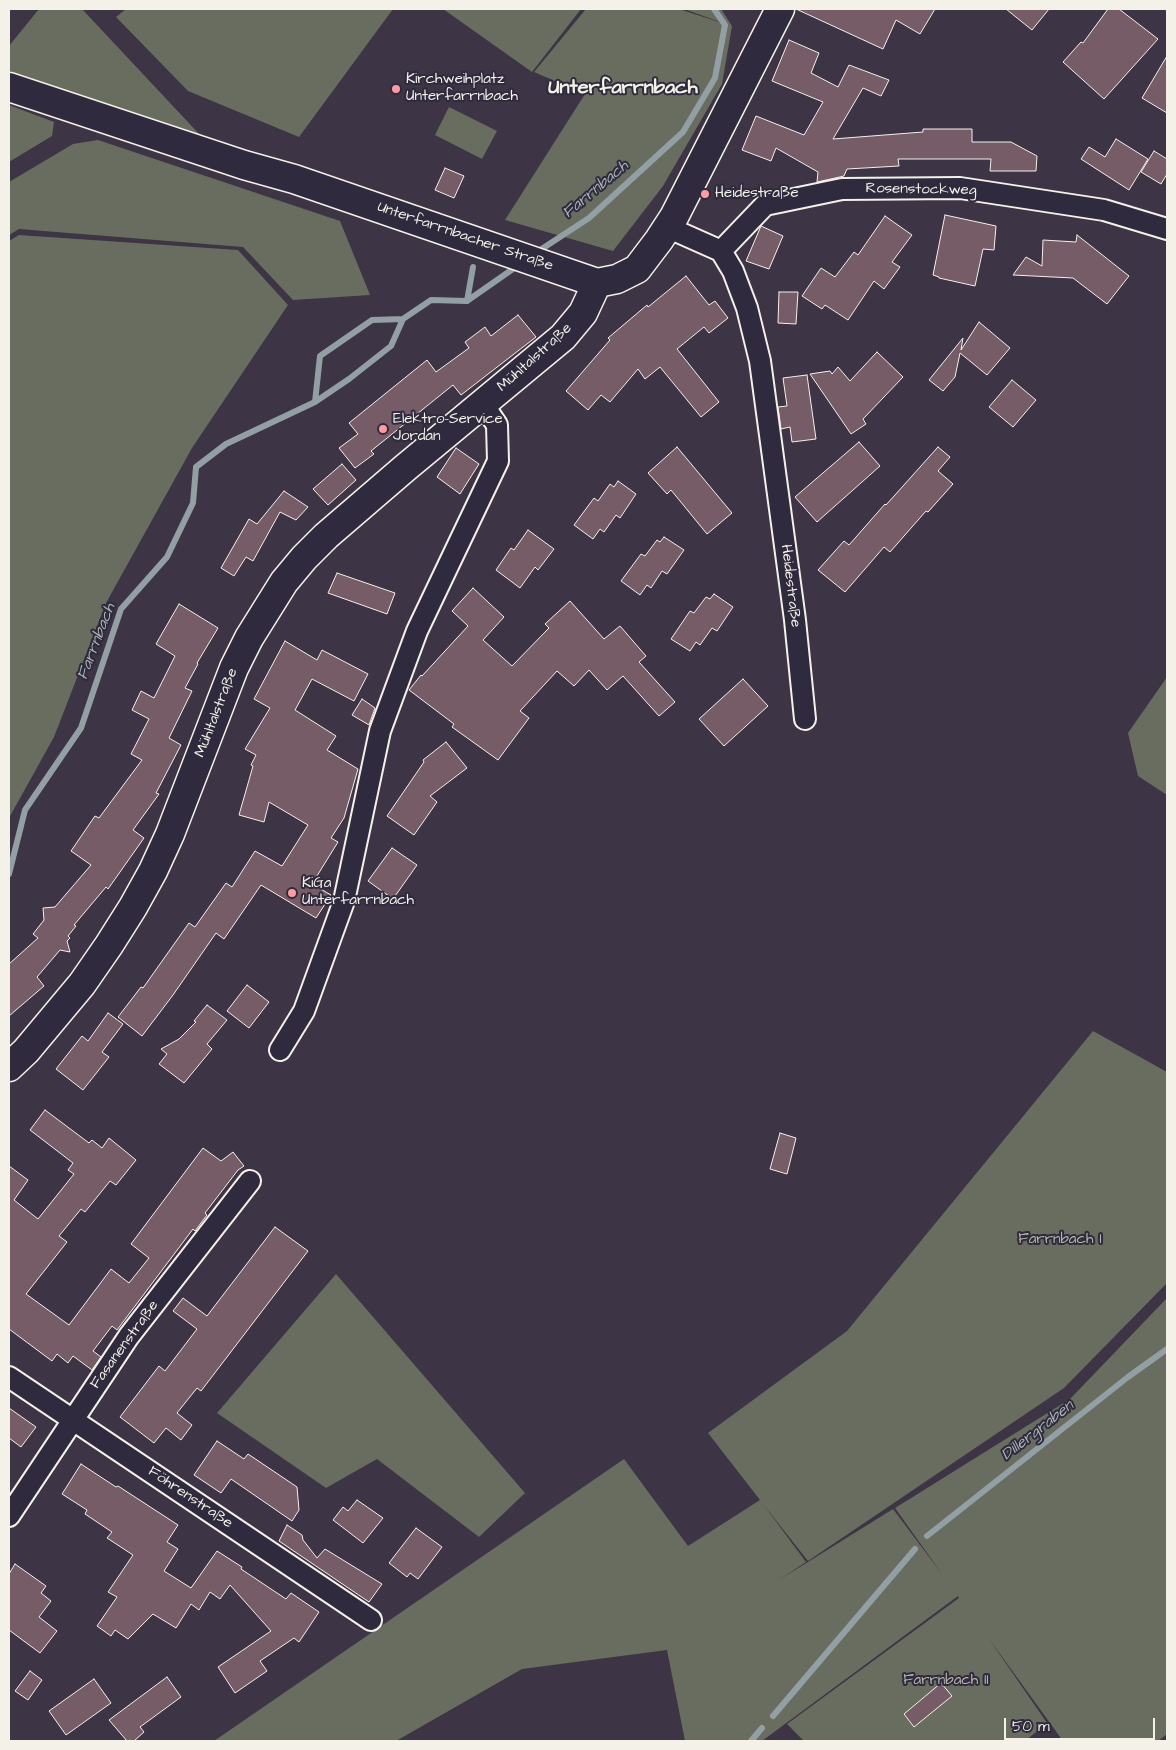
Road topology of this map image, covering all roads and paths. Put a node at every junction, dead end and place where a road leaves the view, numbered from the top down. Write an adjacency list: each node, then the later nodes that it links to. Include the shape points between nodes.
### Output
1 (780, 9): 3 (street)
2 (9, 87): 6 (street, Unterfarrnbacher Straße, via 244,165 294,178)
3 (667, 227): 5 (street); 6 (street, via 637,269 617,279)
4 (1167, 229): 5 (street, Rosenstockweg, via 1104,210 960,188 842,190 765,205)
5 (721, 251): 8 (street, Heidestraße, via 734,271 760,361)
6 (597, 283): 7 (street, Mühltalstraße, via 583,312 563,337)
7 (484, 404): 9 (street, Mühltalstraße, via 497,425 498,461 417,631 380,731 344,901 304,1012); 10 (street, Mühltalstraße, via 326,536 284,582 234,668 153,871 109,946 82,984)
8 (805, 719)
9 (280, 1050)
10 (9, 1067)
11 (250, 1180): 13 (street, Fasanenstraße, via 129,1336)
12 (9, 1377): 13 (street, Föhrenstraße)
13 (72, 1420): 14 (street, Fasanenstraße); 15 (street, Föhrenstraße)
14 (9, 1516)
15 (371, 1620)

